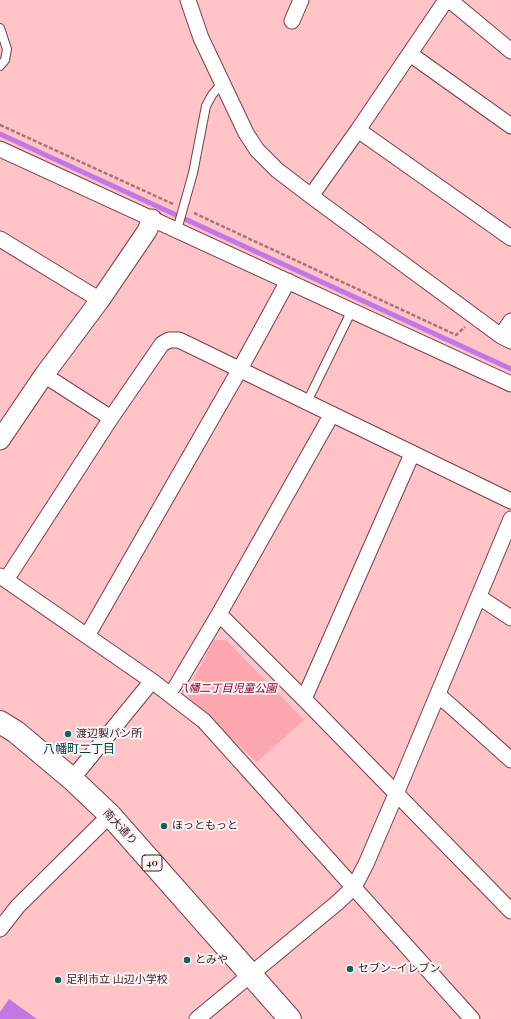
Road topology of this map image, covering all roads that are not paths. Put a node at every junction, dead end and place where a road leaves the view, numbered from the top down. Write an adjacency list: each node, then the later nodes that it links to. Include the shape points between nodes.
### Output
1 (188, 0): 9 (street, via 201,38)
2 (301, 0): 4 (street)
3 (452, 1): 6 (street); 7 (street, via 444,4)
4 (292, 21)
5 (0, 28): 8 (lane, via 7,48 5,60)
6 (511, 51)
7 (410, 54): 10 (street); 11 (street)
8 (0, 66)
9 (222, 83): 13 (street, via 257,150 277,170); 15 (lane, via 206,106 193,173)
10 (511, 126)
11 (358, 130): 13 (street); 16 (street)
12 (0, 149): 14 (street)
13 (311, 196): 22 (street)
14 (152, 219): 15 (street); 19 (street, via 147,231)
15 (178, 226): 18 (street)
16 (511, 238)
17 (0, 239): 19 (street)
18 (288, 281): 20 (street); 23 (street)
19 (100, 300): 24 (street)
20 (352, 310): 25 (street); 26 (lane)
21 (511, 321): 22 (street)
22 (506, 338)
23 (240, 369): 26 (street); 28 (street, via 180,340 169,340 162,344); 37 (street)
24 (44, 375): 28 (street); 29 (street)
25 (511, 384)
26 (307, 402): 27 (street)
27 (332, 414): 30 (street); 35 (street)
28 (111, 418): 33 (street)
29 (0, 440)
30 (412, 454): 31 (street); 41 (street)
31 (511, 501)
32 (511, 519): 34 (street)
33 (3, 578): 37 (street)
34 (479, 597): 36 (street); 40 (street)
35 (219, 614): 39 (street); 41 (street)
36 (511, 618)
37 (86, 636): 38 (street)
38 (152, 681): 39 (street); 44 (street)
39 (171, 695): 47 (street, via 204,721)
40 (438, 696): 43 (street); 45 (street)
41 (304, 699): 45 (street)
42 (0, 722): 44 (main road, 南大通り / 40, via 16,732)
43 (511, 760)
44 (72, 779): 46 (main road, 南大通り / 40)
45 (396, 794): 47 (street); 48 (street)
46 (110, 815): 49 (street, via 18,906); 50 (main road, 南大通り / 40)
47 (354, 887): 50 (street); 53 (street)
48 (511, 911)
49 (0, 929)
50 (250, 974): 51 (street); 52 (main road, 南大通り / 40)
51 (197, 1019)
52 (290, 1019)
53 (472, 1019)

